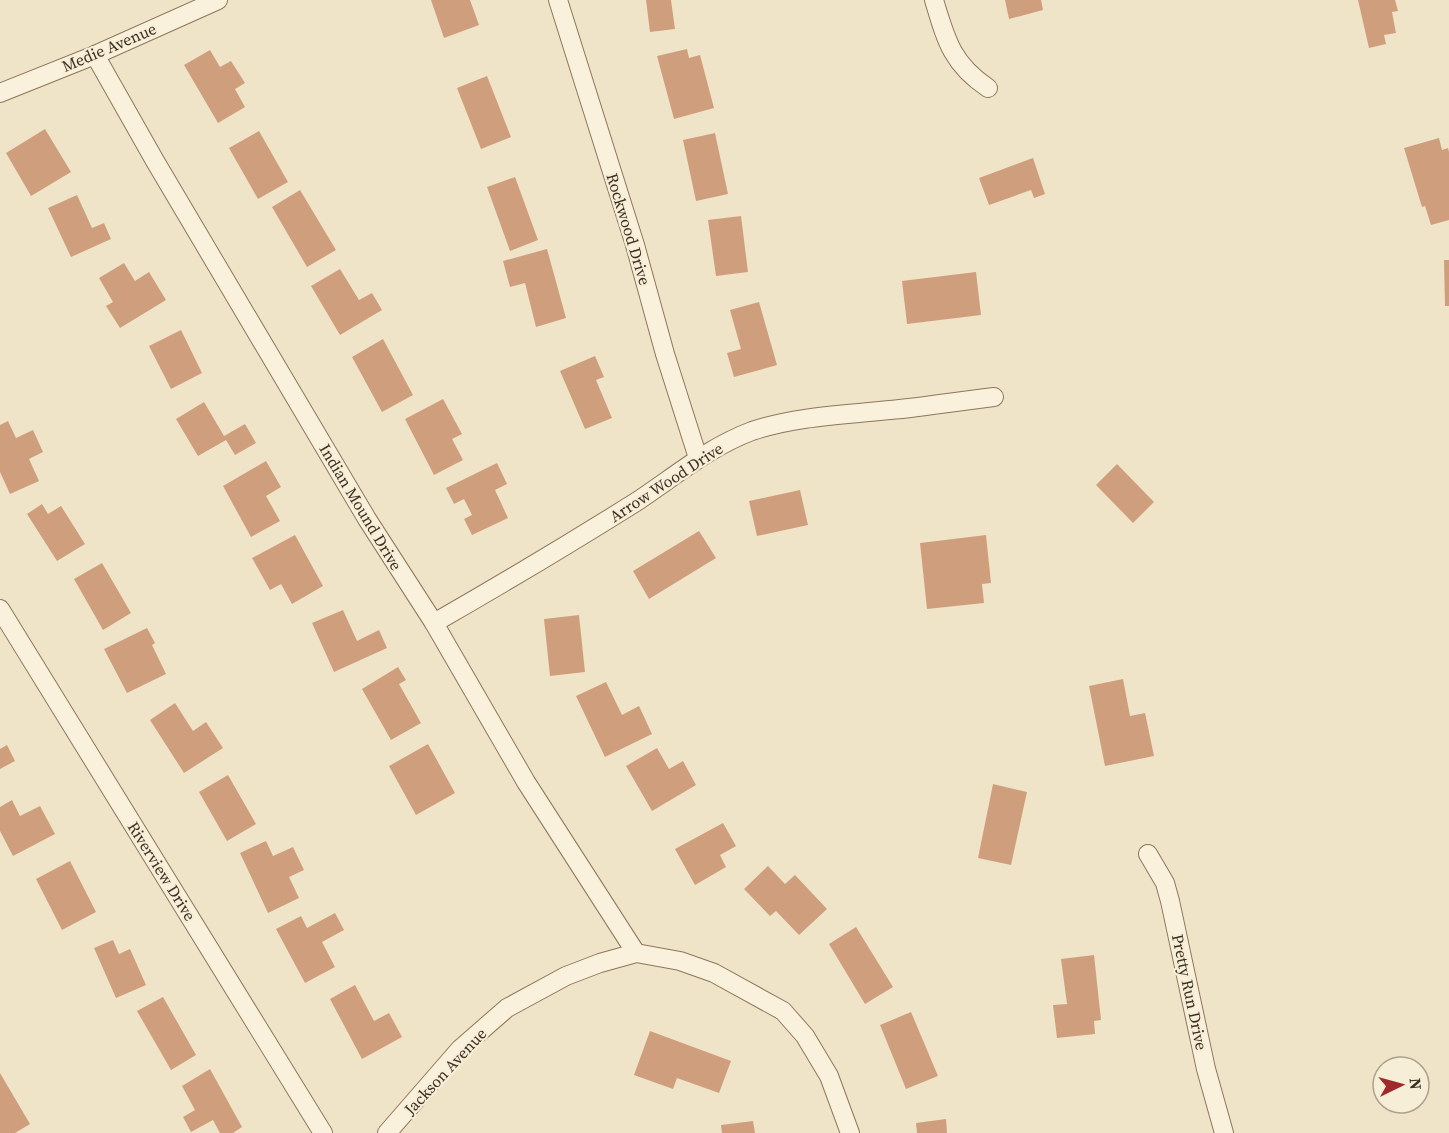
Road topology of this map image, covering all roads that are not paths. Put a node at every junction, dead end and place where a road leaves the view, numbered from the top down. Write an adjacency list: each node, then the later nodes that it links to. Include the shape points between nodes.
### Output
1 (218, 0): 4 (street, Medie Avenue)
2 (558, 0): 8 (street, Rockwood Drive)
3 (934, 0): 5 (street, via 953,55)
4 (95, 55): 6 (street, Medie Avenue); 10 (street, Indian Mound Drive, via 355,499)
5 (988, 88)
6 (0, 93)
7 (994, 396): 8 (street, Arrow Wood Drive, via 778,423)
8 (698, 458): 10 (street, Arrow Wood Drive, via 552,555)
9 (0, 609): 13 (street, Riverview Drive)
10 (434, 624): 12 (street, Indian Mound Drive, via 526,782)
11 (1148, 854): 16 (street, Pretty Run Drive, via 1165,883 1170,901 1206,1069)
12 (636, 953): 14 (street, Jackson Avenue, via 566,976 507,1008 460,1049); 15 (street, via 680,961 714,973 783,1011 805,1036 829,1076)
13 (323, 1133)
14 (387, 1133)
15 (850, 1133)
16 (1224, 1133)

